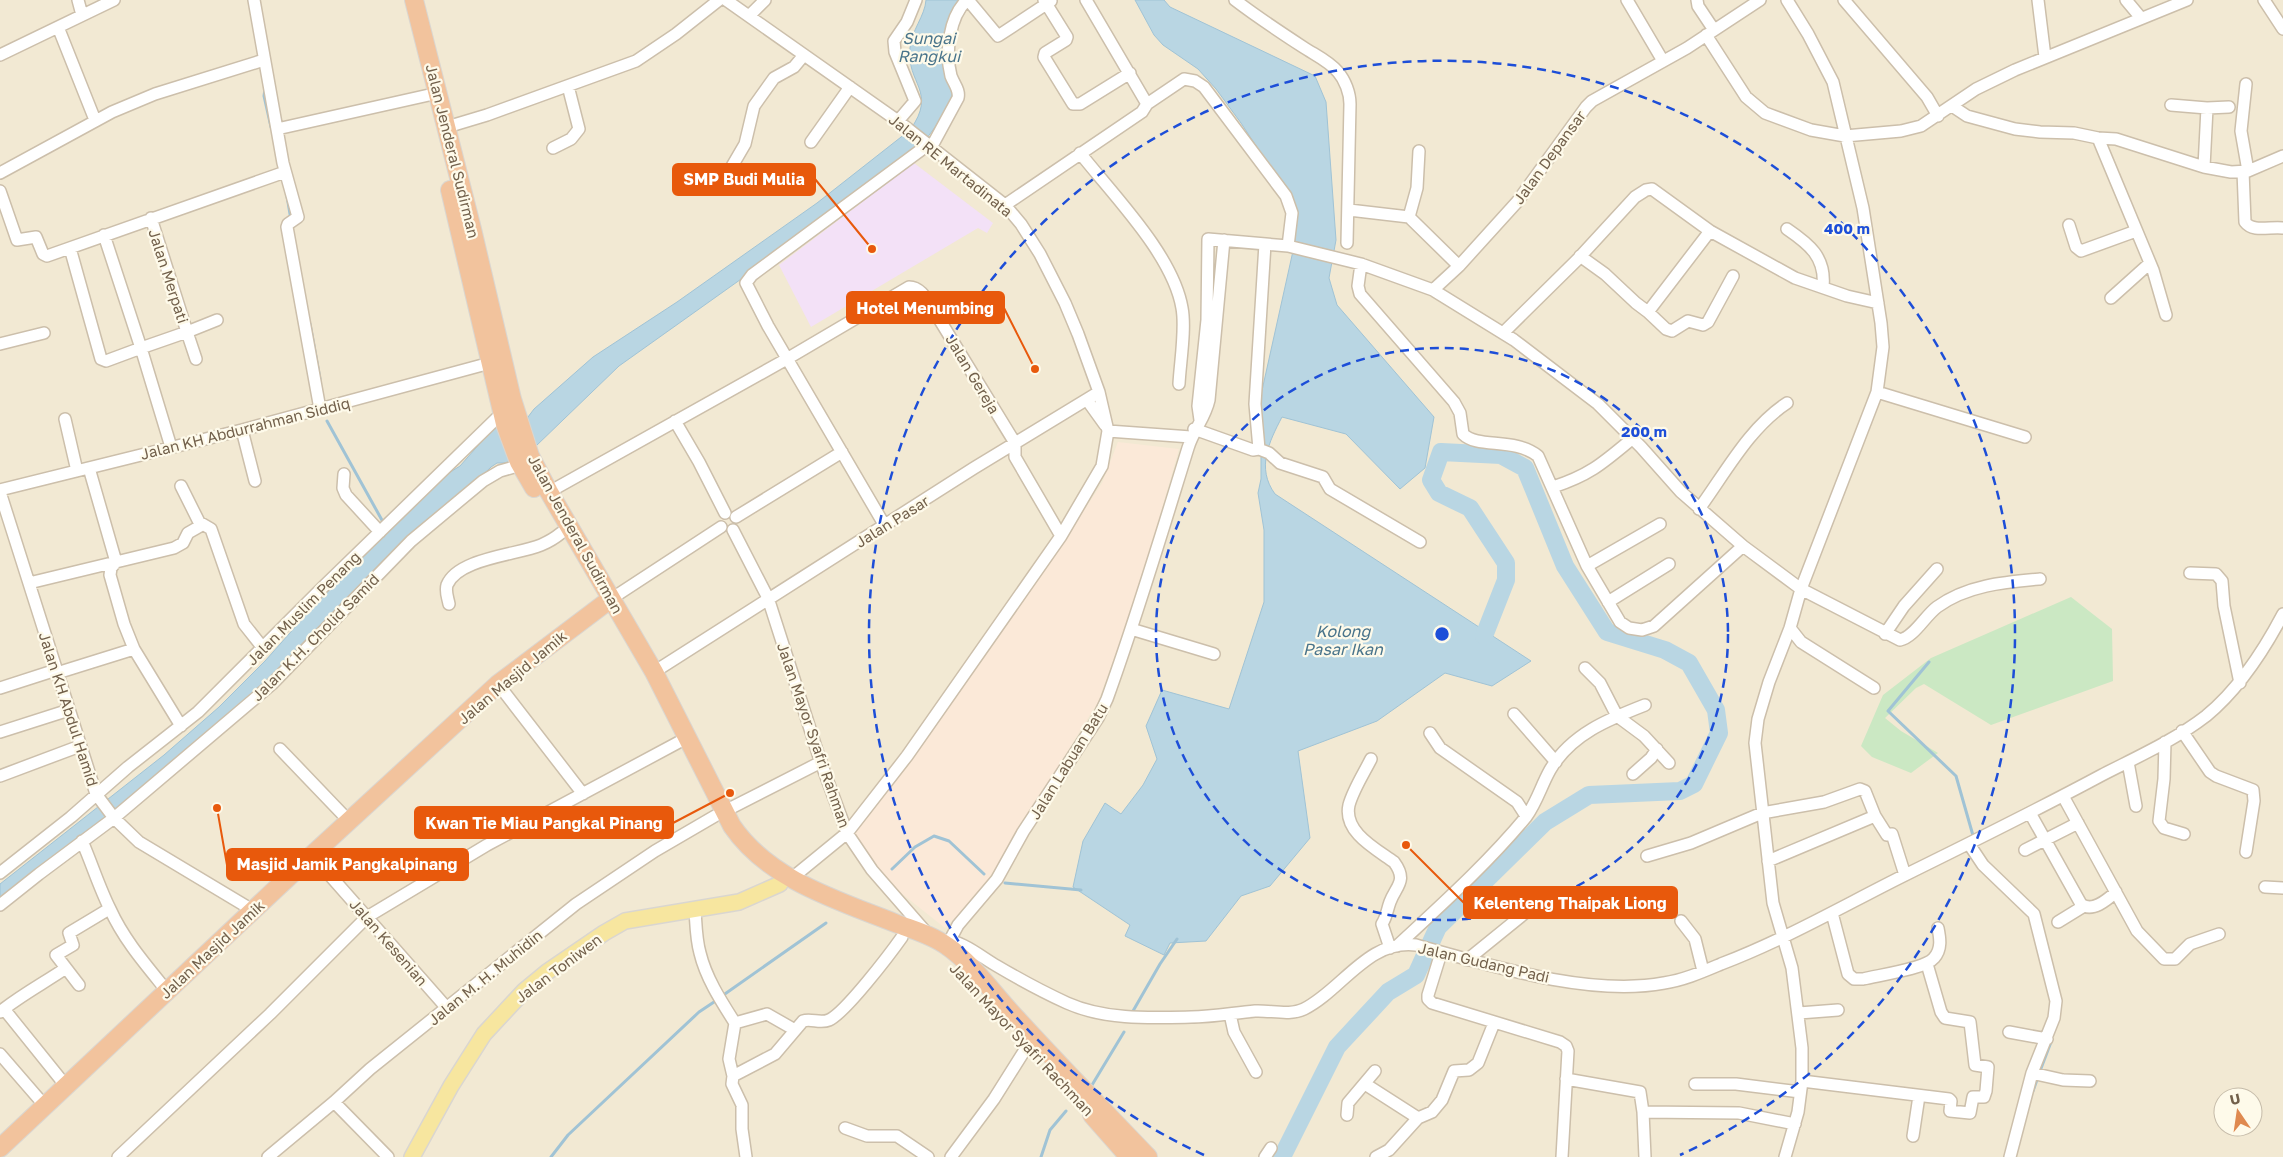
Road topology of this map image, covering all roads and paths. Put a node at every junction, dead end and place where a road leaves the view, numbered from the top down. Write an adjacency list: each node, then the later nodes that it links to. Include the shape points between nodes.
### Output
1 (78, 0): 23 (street)
2 (114, 0): 23 (street)
3 (254, 0): 32 (street)
4 (402, 0): 38 (highway, Jalan Jenderal Sudirman)
5 (414, 0): 47 (highway, Jalan Jenderal Sudirman)
6 (719, 0): 36 (street, via 641,58)
7 (726, 0): 24 (street, Jalan RE Martadinata)
8 (764, 0): 24 (street)
9 (916, 0): 46 (street, via 894,41 895,52 915,101)
10 (967, 0): 22 (street, via 998,36); 52 (street, via 955,16 949,49 958,98)
11 (1086, 0): 34 (street)
12 (1235, 0): 64 (street, via 1340,73 1350,95)
13 (1627, 0): 33 (street)
14 (1697, 0): 28 (street)
15 (1760, 0): 28 (street, Jalan Depansar)
16 (1787, 0): 49 (street, via 1833,82)
17 (1844, 0): 44 (street, via 1927,97)
18 (2038, 0): 31 (street)
19 (2126, 0): 25 (street)
20 (2187, 0): 25 (street)
21 (2264, 0): 27 (street)
22 (1048, 1): 34 (street, via 1067,39 1045,53 1044,57 1073,104 1080,104)
23 (82, 14): 26 (street)
24 (749, 16): 30 (street, Jalan RE Martadinata)
25 (2141, 18): 31 (street)
26 (58, 27): 29 (street); 45 (street)
27 (2283, 29)
28 (1710, 32): 33 (street, Jalan Depansar); 49 (street, via 1746,97 1765,112 1811,130)
29 (0, 55)
30 (804, 56): 37 (street, Jalan RE Martadinata); 58 (street, via 794,67 774,78 754,106 745,144)
31 (2045, 57): 41 (street, via 1976,89)
32 (261, 60): 45 (street, via 155,94); 48 (street)
33 (1663, 61): 81 (street, Jalan Depansar, via 1602,94 1586,108 1517,202)
34 (1130, 73): 39 (street)
35 (2246, 84): 59 (street, via 2241,131)
36 (568, 86): 47 (street); 53 (street, via 579,129 571,139)
37 (850, 87): 46 (street, Jalan RE Martadinata); 51 (street)
38 (429, 95): 48 (street); 98 (highway, Jalan Jenderal Sudirman)
39 (1147, 104): 55 (street, via 1142,112); 76 (street, via 1184,79 1204,87 1286,196 1292,213)
40 (2171, 104): 42 (street)
41 (1952, 106): 44 (street); 50 (street, via 1967,116 2015,129)
42 (2208, 108): 43 (street); 57 (street)
43 (2229, 108)
44 (1938, 116): 49 (street, via 1921,126 1900,131)
45 (95, 120): 60 (street)
46 (903, 125): 52 (street, Jalan RE Martadinata)
47 (447, 127): 106 (highway, Jalan Jenderal Sudirman)
48 (277, 129): 61 (street)
49 (1845, 136): 86 (street, via 1863,208)
50 (2098, 138): 57 (street, via 2116,138); 71 (street)
51 (811, 142)
52 (929, 144): 63 (street, Jalan RE Martadinata); 97 (street, via 748,278 747,288)
53 (553, 148)
54 (1419, 151): 65 (street, via 1416,188)
55 (1080, 153): 63 (street); 99 (street, via 1143,232 1174,283 1183,316)
56 (2283, 156): 59 (street)
57 (2204, 167): 59 (street)
58 (731, 168)
59 (2246, 171): 68 (street, via 2245,222 2255,228)
60 (0, 173)
61 (282, 173): 66 (street); 104 (street, via 297,214 292,222)
62 (0, 191): 77 (street, via 18,241 36,237 46,256)
63 (1005, 204): 100 (street, Jalan RE Martadinata, via 1054,278)
64 (1349, 210): 65 (street); 74 (street)
65 (1409, 217): 81 (street)
66 (150, 218): 72 (street); 91 (street, Jalan Merpati)
67 (2069, 225): 71 (street, via 2076,247 2081,251)
68 (2283, 228)
69 (1786, 229): 83 (street, via 1804,240 1821,262)
70 (1710, 231): 78 (street, via 1657,191 1646,190 1635,197); 83 (street, via 1795,278); 87 (street)
71 (2136, 231): 79 (street)
72 (104, 236): 77 (street); 95 (street)
73 (1224, 240): 75 (street); 90 (street); 90 (street, via 1208,239)
74 (1347, 243)
75 (1265, 244): 76 (street); 115 (street, via 1255,404)
76 (1289, 246): 80 (street)
77 (70, 248): 95 (street, Jalan Merpati, via 101,359 106,361)
78 (1580, 256): 87 (street); 92 (street)
79 (2150, 263): 85 (street); 88 (street)
80 (1360, 264): 84 (street); 123 (street, via 1360,294 1454,402 1464,434 1472,441 1529,449 1538,456)
81 (1458, 266): 84 (street, Jalan Depansar)
82 (1733, 276): 87 (street, via 1712,317 1703,326 1688,321 1672,331)
83 (1823, 287): 86 (street)
84 (1433, 290): 92 (street)
85 (2111, 298)
86 (1878, 303): 101 (street, via 1883,347)
87 (1648, 312)
88 (2166, 316)
89 (218, 320): 91 (street)
90 (1212, 320): 108 (street, Jalan Labuan Batu)
91 (187, 332): 95 (street, Jalan Merpati); 96 (street)
92 (1503, 333): 112 (street, via 1580,388)
93 (44, 334): 94 (street)
94 (0, 344)
95 (141, 348): 114 (street)
96 (196, 358)
97 (787, 358): 107 (street); 113 (street, Jalan Gereja, via 913,286 933,309); 116 (street)
98 (490, 363): 104 (street, Jalan KH Abdurrahman Siddiq); 106 (highway, Jalan Jenderal Sudirman)
99 (1178, 384)
100 (1099, 392): 102 (street, Jalan Pasar); 110 (street, Jalan RE Martadinata)
101 (1877, 392): 111 (street); 146 (street)
102 (1087, 400): 110 (street); 113 (street, Jalan Pasar)
103 (1787, 403): 126 (street, via 1770,414 1755,430)
104 (320, 409): 109 (street, Jalan KH Abdurrahman Siddiq)
105 (65, 419): 119 (street)
106 (509, 419): 117 (highway, Jalan Jenderal Sudirman); 134 (street, Jalan Muslim Penang)
107 (675, 421): 125 (street); 127 (street)
108 (1195, 429): 110 (street); 115 (street, via 1254,450); 153 (street, Jalan Labuan Batu)
109 (242, 430): 114 (street, Jalan KH Abdurrahman Siddiq); 121 (street)
110 (1108, 431): 136 (street, via 1102,466)
111 (2025, 437)
112 (1633, 438): 123 (street, via 1598,468); 126 (street)
113 (1015, 443): 131 (street, Jalan Pasar); 136 (street, Jalan Gereja, via 1015,458)
114 (171, 447): 118 (street, Jalan KH Abdurrahman Siddiq)
115 (1263, 450): 137 (street, via 1280,464 1323,477 1330,489)
116 (842, 452): 128 (street); 131 (street)
117 (524, 461): 125 (highway, Jalan Jenderal Sudirman); 135 (highway, Jalan Jenderal Sudirman); 194 (street, Jalan K.H. Cholid Samid, via 483,481 411,541 272,684)
118 (89, 468): 119 (street, Jalan KH Abdurrahman Siddiq); 139 (street)
119 (77, 471): 124 (street, Jalan KH Abdurrahman Siddiq)
120 (344, 474): 134 (street, via 346,495)
121 (255, 481)
122 (181, 486): 130 (street)
123 (1553, 487): 141 (street)
124 (0, 491): 145 (street, Jalan KH Abdul Hamid)
125 (548, 492): 148 (highway, Jalan Jenderal Sudirman)
126 (1699, 509): 138 (street)
127 (725, 513): 128 (street); 132 (street, via 720,519)
128 (736, 517): 133 (street, via 737,524)
129 (1660, 524): 141 (street)
130 (202, 525): 139 (street, via 188,533 180,546); 155 (street, via 211,529 244,624)
131 (885, 526): 147 (street, Jalan Pasar)
132 (721, 527): 133 (street); 148 (street)
133 (733, 530): 147 (street, Jalan Mayor Syafri Rahman)
134 (380, 532): 155 (street, Jalan Muslim Penang)
135 (561, 534): 148 (highway, Jalan Jenderal Sudirman); 150 (street, via 541,545 504,554 461,571 446,587)
136 (1061, 536): 197 (street, via 907,756)
137 (1420, 542)
138 (1744, 546): 146 (street); 149 (street, via 1654,626 1642,630 1629,628 1620,622)
139 (116, 562): 145 (street); 156 (street, via 110,575)
140 (1669, 564): 149 (street)
141 (1587, 566): 149 (street)
142 (1937, 569): 154 (street, via 1904,606)
143 (2190, 573): 161 (street, via 2216,574 2222,581)
144 (2040, 579): 154 (street, via 1976,588 1938,606 1904,639)
145 (29, 583): 159 (street, Jalan KH Abdul Hamid)
146 (1802, 589): 152 (street); 154 (street)
147 (768, 598): 160 (street, Jalan Pasar); 179 (street, Jalan Mayor Syafri Rahman)
148 (608, 602): 160 (highway, Jalan Jenderal Sudirman); 162 (highway, Jalan Masjid Jamik); 173 (highway, Jalan Jenderal Sudirman)
149 (1608, 602)
150 (449, 604)
151 (2283, 614): 161 (street, Jalan Gudang Padi)
152 (1790, 628): 164 (street, via 1801,642); 189 (street, via 1758,719 1755,748)
153 (1131, 629): 157 (street); 227 (street, Jalan Labuan Batu, via 1098,718 1023,832 997,879 958,925)
154 (1885, 634)
155 (263, 648): 169 (street, Jalan Muslim Penang)
156 (134, 649): 159 (street); 169 (street)
157 (1214, 654)
158 (1585, 668): 168 (street, via 1600,683)
159 (56, 672): 163 (street); 166 (street, Jalan KH Abdul Hamid)
160 (654, 672): 191 (highway, Jalan Jenderal Sudirman)
161 (2240, 682): 170 (street, Jalan Gudang Padi, via 2204,717)
162 (498, 684): 185 (street); 195 (highway, Jalan Masjid Jamik)
163 (0, 688)
164 (1874, 688)
165 (1645, 705): 168 (street)
166 (69, 710): 171 (street); 175 (street, Jalan KH Abdul Hamid)
167 (1514, 714): 180 (street)
168 (1617, 716): 177 (street); 180 (street, via 1576,740)
169 (181, 726): 187 (street, Jalan Muslim Penang)
170 (2182, 731): 174 (street, Jalan Gudang Padi); 203 (street, via 2210,772 2253,790)
171 (0, 732)
172 (1430, 733): 192 (street, via 1440,748 1517,802)
173 (679, 742): 185 (street); 191 (highway, Jalan Jenderal Sudirman)
174 (2165, 742): 181 (street, Jalan Gudang Padi); 198 (street, via 2159,821 2164,828)
175 (80, 746): 184 (street); 187 (street, Jalan KH Abdul Hamid)
176 (280, 748): 195 (street)
177 (1657, 749): 182 (street); 183 (street)
178 (1371, 759): 228 (street, via 1350,803 1349,813 1362,839 1397,867 1400,885 1382,924)
179 (821, 762): 191 (street, Jalan M. H. Muhidin); 197 (street, Jalan Mayor Syafri Rahman)
180 (1556, 762): 192 (street)
181 (2128, 762): 186 (street, Jalan Gudang Padi); 188 (street)
182 (1669, 763)
183 (1633, 774)
184 (0, 776)
185 (583, 794): 220 (street, via 487,845)
186 (2063, 796): 190 (street, Jalan Gudang Padi); 196 (street)
187 (99, 797): 194 (street, Jalan KH Abdul Hamid); 207 (street, Jalan Muslim Penang)
188 (2136, 806)
189 (1762, 813): 193 (street, via 1824,802 1860,789 1865,791); 205 (street, via 1691,843); 206 (street)
190 (2030, 813): 199 (street, Jalan Gudang Padi); 200 (street)
191 (719, 814): 209 (highway, Jalan Jenderal Sudirman, via 738,848); 238 (street, Jalan M. H. Muhidin, via 580,900)
192 (1526, 816): 228 (street, via 1446,901)
193 (1874, 816): 206 (street); 208 (street, via 1887,835 1892,834)
194 (113, 817): 201 (street, Jalan K.H. Cholid Samid); 217 (street, Jalan KH Abdul Hamid, via 150,850)
195 (349, 822): 204 (highway, Jalan Masjid Jamik)
196 (2078, 823): 200 (street); 212 (street)
197 (847, 833): 209 (street); 227 (street, Jalan Mayor Syafri Rahman, via 872,870)
198 (2184, 834)
199 (1975, 841): 208 (street, Jalan Gudang Padi); 247 (street, via 1983,865 2030,910 2036,920 2056,1001)
200 (2046, 841): 202 (street); 215 (street)
201 (82, 842): 214 (street, Jalan K.H. Cholid Samid); 216 (street)
202 (2025, 850)
203 (2246, 852)
204 (312, 855): 217 (highway, Jalan Masjid Jamik); 220 (street, Jalan Kesenian)
205 (1647, 856)
206 (1768, 861): 226 (street, via 1773,903)
207 (0, 873)
208 (1905, 875): 219 (street, Jalan Gudang Padi)
209 (786, 881): 218 (main road, Jalan Toniwen, via 748,900); 225 (highway, Jalan Jenderal Sudirman); 227 (highway, Jalan Jenderal Sudirman)
210 (2265, 887): 211 (street)
211 (2283, 888)
212 (2116, 892): 215 (street, via 2100,903); 224 (street, via 2141,937 2164,959 2175,959 2190,944)
213 (1541, 900): 230 (street)
214 (0, 906)
215 (2084, 906): 222 (street)
216 (109, 908): 233 (street, via 69,933 73,945 56,955); 237 (street, via 141,960)
217 (254, 910): 237 (highway, Jalan Masjid Jamik)
218 (694, 910): 243 (street, via 700,952); 273 (main road, Jalan Toniwen, via 632,919 618,925 524,991 484,1034)
219 (1832, 913): 226 (street, Jalan Gudang Padi); 231 (street, via 1848,974 1854,979)
220 (367, 917): 238 (street, Jalan Kesenian); 270 (street, via 270,1014)
221 (1681, 921): 234 (street, via 1695,940)
222 (2058, 922)
223 (1938, 928): 231 (street, via 1938,952)
224 (2219, 934)
225 (902, 937): 245 (street, via 836,1016 824,1022 805,1020); 248 (highway, Jalan Mayor Syafri Rachman, via 934,950 956,965)
226 (1784, 937): 234 (street, Jalan Gudang Padi); 241 (street)
227 (939, 938): 232 (street, Jalan Gudang Padi); 235 (highway, Jalan Mayor Syafri Rachman)
228 (1393, 947): 229 (street, Jalan Gudang Padi, via 1408,944); 242 (street, Jalan Gudang Padi, via 1359,965 1303,1009)
229 (1440, 953): 230 (street, Jalan Gudang Padi); 244 (street, via 1428,999 1441,1007)
230 (1467, 960): 234 (street, Jalan Gudang Padi, via 1562,980 1614,987 1664,984)
231 (1927, 964): 260 (street, via 1941,1012 1945,1018 1970,1022 1975,1065 1988,1067 1986,1092 1984,1097 1973,1097 1970,1113 1950,1111 1952,1101 1949,1098)
232 (997, 966): 235 (street); 242 (street, Jalan Gudang Padi, via 1068,1003 1108,1014 1149,1018)
233 (66, 968): 236 (street); 239 (street)
234 (1703, 971)
235 (983, 982): 278 (highway, Jalan Mayor Syafri Rachman)
236 (78, 985)
237 (167, 991): 258 (highway, Jalan Masjid Jamik)
238 (446, 1008): 261 (street, Jalan M. H. Muhidin)
239 (2, 1010): 258 (street)
240 (1838, 1010): 241 (street)
241 (1799, 1013): 259 (street)
242 (1230, 1014): 251 (street, via 1234,1032)
243 (735, 1023): 245 (street, via 766,1014); 253 (street, via 729,1058)
244 (1494, 1023): 254 (street, via 1566,1046); 265 (street, via 1478,1063 1469,1070 1454,1071 1442,1100 1432,1112)
245 (795, 1030): 253 (street, via 775,1054)
246 (2009, 1032): 247 (street)
247 (2047, 1038): 252 (street)
248 (1028, 1045): 276 (street, via 994,1100); 277 (highway, Jalan Mayor Syafri Rachman)
249 (0, 1054): 262 (street)
250 (1376, 1071): 256 (street)
251 (1256, 1072)
252 (2039, 1075): 255 (street); 283 (street)
253 (733, 1076): 274 (street, via 732,1084 742,1105)
254 (1566, 1079): 263 (street, via 1640,1092); 280 (street)
255 (2090, 1081)
256 (1365, 1084): 264 (street, via 1348,1102); 265 (street)
257 (1695, 1084): 259 (street)
258 (66, 1086): 262 (highway, Jalan Masjid Jamik)
259 (1801, 1086): 260 (street); 266 (street)
260 (1919, 1096): 268 (street)
261 (334, 1102): 271 (street, Jalan M. H. Muhidin); 272 (street)
262 (45, 1106): 269 (highway, Jalan Masjid Jamik)
263 (1643, 1112): 266 (street, via 1739,1113); 281 (street)
264 (1347, 1115)
265 (1418, 1118): 279 (street, via 1389,1150)
266 (1795, 1124): 282 (street)
267 (845, 1128): 275 (street, via 868,1136 897,1136)
268 (1913, 1136)
269 (0, 1148)
270 (118, 1157)
271 (268, 1157)
272 (388, 1157)
273 (412, 1157)
274 (746, 1157)
275 (928, 1157)
276 (951, 1157)
277 (1129, 1157)
278 (1148, 1157)
279 (1376, 1157)
280 (1562, 1157)
281 (1644, 1157)
282 (1785, 1157)
283 (2010, 1157)

